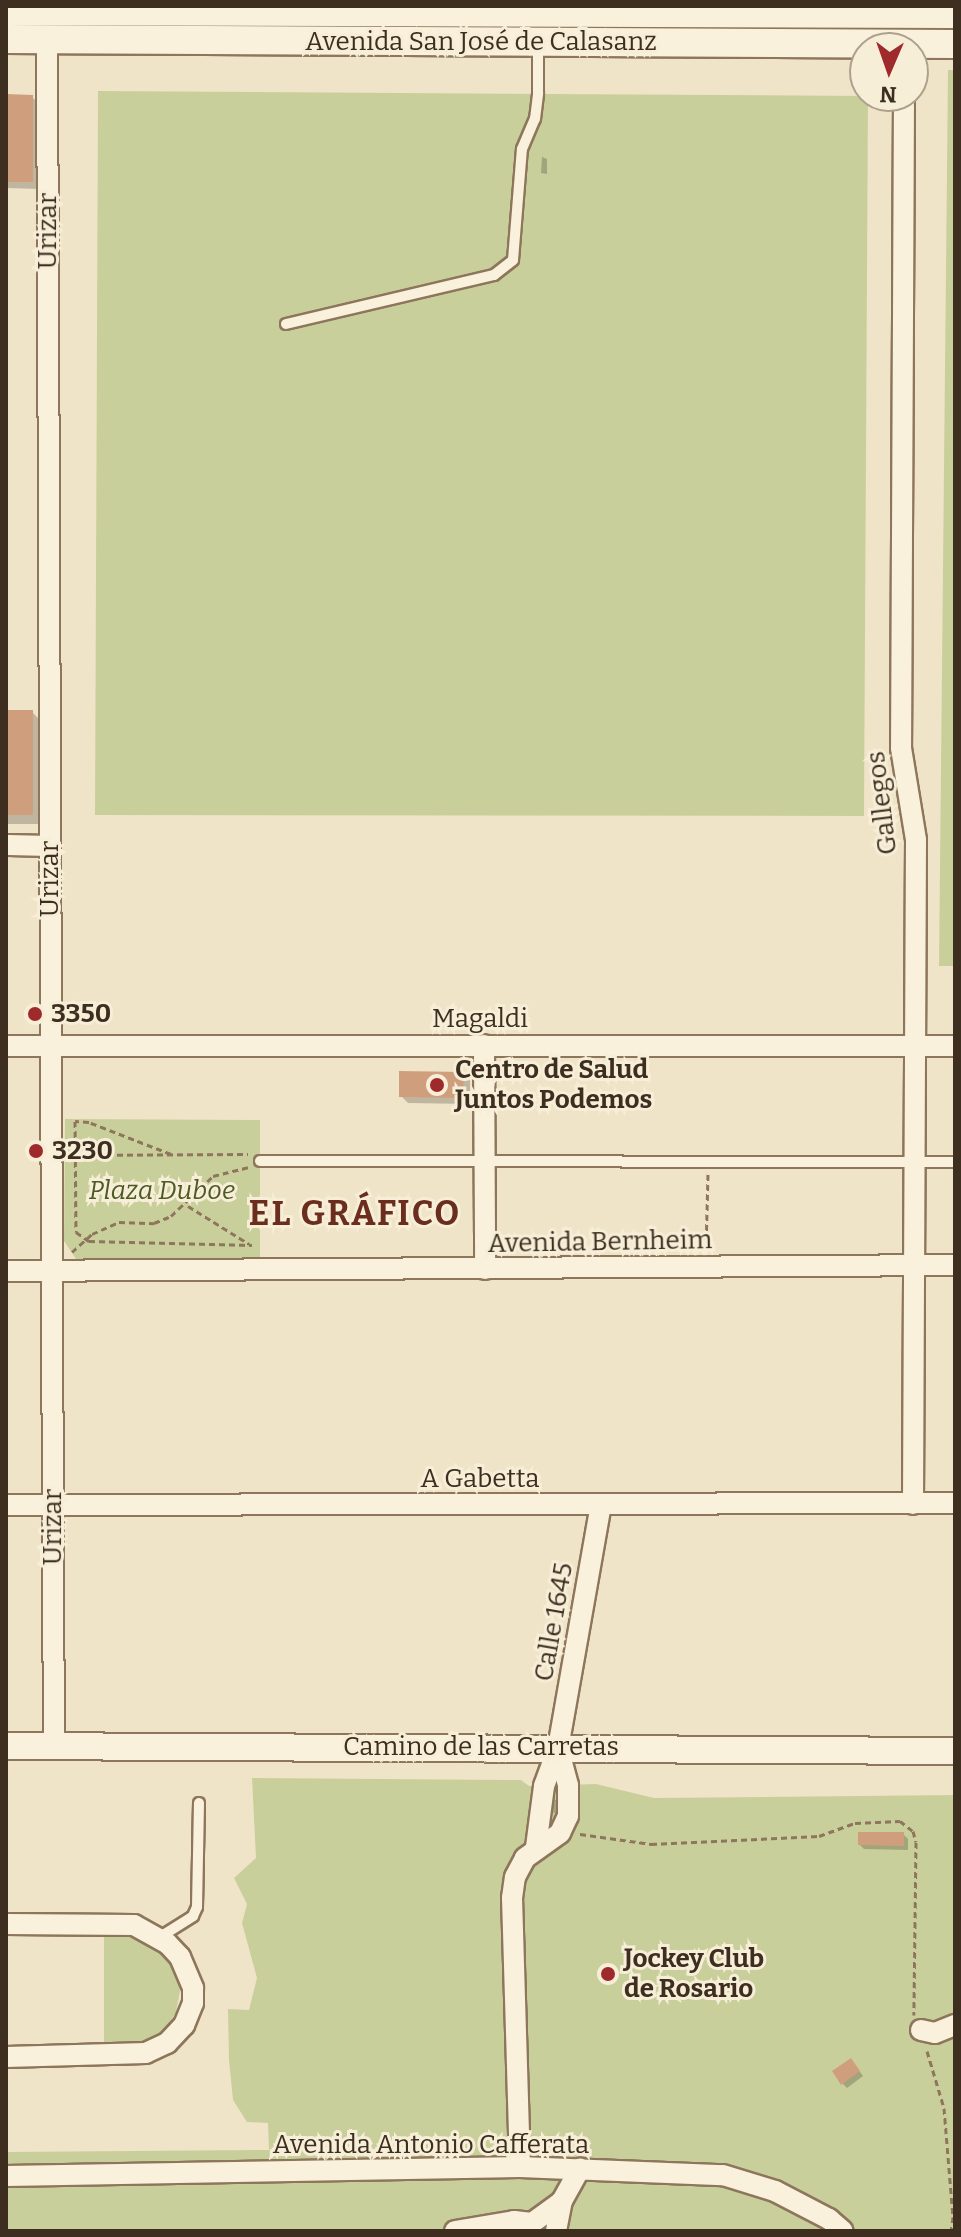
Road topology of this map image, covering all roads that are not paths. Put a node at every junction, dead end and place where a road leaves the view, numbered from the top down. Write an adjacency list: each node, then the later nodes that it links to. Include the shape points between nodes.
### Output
1 (521, 9): 2 (main road, Avenida San José de Calasanz); 6 (main road, Avenida San José de Calasanz); 9 (street)
2 (782, 10): 3 (main road, Avenida San José de Calasanz)
3 (904, 10): 5 (main road, Avenida San José de Calasanz); 7 (street)
4 (6, 11): 6 (main road, Avenida San José de Calasanz)
5 (955, 14)
6 (47, 26): 8 (main road, Avenida San José de Calasanz); 9 (main road, Avenida San José de Calasanz); 16 (street, Urizar)
7 (904, 32)
8 (6, 39)
9 (530, 42): 11 (main road, Avenida San José de Calasanz); 14 (lane, via 538,93 535,119 522,149 513,260 494,275)
10 (955, 44): 12 (main road, Avenida San José de Calasanz)
11 (849, 45)
12 (929, 45)
13 (904, 112): 18 (street, Gallegos, via 901,748 916,840)
14 (286, 324)
15 (6, 845): 16 (street)
16 (50, 846): 21 (street, Urizar)
17 (484, 1045): 18 (street, Magaldi); 21 (street, Magaldi); 23 (street)
18 (915, 1045): 20 (street, Magaldi); 24 (street, Gallegos)
19 (6, 1046): 21 (street, Magaldi)
20 (955, 1046)
21 (51, 1047): 30 (street, Urizar)
22 (260, 1161): 23 (lane)
23 (485, 1161): 24 (lane); 28 (street)
24 (914, 1162): 25 (lane); 26 (street, Gallegos)
25 (955, 1162)
26 (914, 1265): 27 (street, Avenida Bernheim); 28 (street, Avenida Bernheim); 32 (street, Gallegos)
27 (955, 1265)
28 (485, 1269): 30 (street, Avenida Bernheim)
29 (6, 1271): 30 (street, Avenida Bernheim)
30 (52, 1271): 34 (street, Urizar)
31 (955, 1503): 32 (street, A Gabetta)
32 (913, 1504): 35 (street, A Gabetta)
33 (6, 1505): 34 (street, A Gabetta)
34 (53, 1505): 35 (street, A Gabetta); 37 (street, Urizar)
35 (601, 1505): 38 (street, Calle 1645)
36 (6, 1746): 37 (street, Camino de las Carretas)
37 (54, 1747): 38 (street, Camino de las Carretas)
38 (558, 1748): 39 (street, Camino de las Carretas); 41 (street, via 544,1786); 41 (street, via 568,1785 568,1816 560,1833)
39 (955, 1751)
40 (199, 1803): 43 (lane, via 197,1907 193,1916)
41 (536, 1847): 47 (street, via 515,1877 512,1898)
42 (6, 1924): 43 (street, via 134,1925)
43 (160, 1937): 46 (street, via 180,1957 193,1988 184,2025 167,2043 146,2053)
44 (955, 2025): 45 (street, via 935,2033)
45 (921, 2030)
46 (6, 2057)
47 (520, 2167): 48 (street, Avenida Antonio Cafferata); 49 (street, Avenida Antonio Cafferata)
48 (580, 2169): 50 (street); 54 (street, Avenida Antonio Cafferata, via 723,2175 775,2191)
49 (6, 2176)
50 (562, 2201): 51 (street); 53 (street)
51 (530, 2227): 52 (street)
52 (466, 2229)
53 (556, 2231)
54 (843, 2231)

